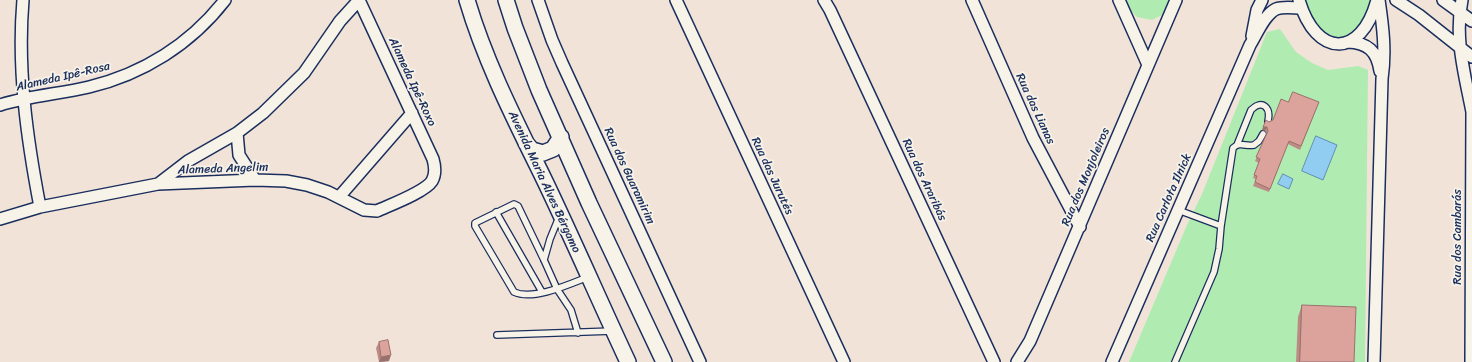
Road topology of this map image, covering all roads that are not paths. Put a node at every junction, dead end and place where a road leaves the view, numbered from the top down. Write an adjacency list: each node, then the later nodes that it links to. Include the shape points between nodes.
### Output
1 (23, 0): 27 (street, via 21,54)
2 (225, 0): 27 (street, Alameda Ipê-Rosa, via 211,18 190,36 141,69 95,85)
3 (359, 0): 30 (street, Alameda Ipê-Roxo); 32 (street, via 340,21 304,73 263,113)
4 (467, 0): 35 (street, Avenida Maria Alves Bérgamo, via 485,52)
5 (506, 0): 34 (street, via 536,82)
6 (538, 0): 57 (street, Rua dos Guaramirim, via 562,63)
7 (676, 0): 58 (street, Rua das Jurutés)
8 (824, 0): 18 (street, Rua dos Araribás)
9 (972, 0): 47 (street, Rua das Lianas, via 1033,138)
10 (1119, 0): 25 (street)
11 (1176, 0): 25 (street, Rua dos Monjoleiros)
12 (1262, 0): 22 (street, Rua Carlota Ilnick)
13 (1378, 0): 21 (street, via 1368,23 1360,34); 26 (street, via 1384,37)
14 (1396, 0): 23 (street, via 1420,15)
15 (1443, 0): 19 (street)
16 (1462, 0): 19 (street, Rua dos Cambarás)
17 (1300, 4): 21 (street, via 1309,25 1320,38 1326,42); 22 (street, Rua Carlota Ilnick, via 1276,9 1271,13)
18 (830, 5): 59 (street, Rua dos Araribás)
19 (1459, 12): 20 (street); 23 (street, Rua dos Cambarás)
20 (1472, 21)
21 (1348, 42): 26 (street, via 1363,44 1374,52)
22 (1250, 45): 42 (street, Rua Carlota Ilnick)
23 (1459, 48): 24 (street); 29 (street, Rua dos Cambarás)
24 (1472, 57)
25 (1148, 64): 47 (street, Rua dos Monjoleiros)
26 (1382, 79): 63 (street)
27 (24, 98): 28 (street, Alameda Ipê-Rosa); 41 (street, via 29,150)
28 (0, 105)
29 (1472, 111): 64 (street, Rua dos Cambarás)
30 (412, 113): 37 (street, Alameda Ipê-Roxo, via 433,159); 40 (street)
31 (1268, 121): 36 (lane, via 1268,109 1262,105 1256,106 1251,110)
32 (237, 133): 38 (street, via 239,155); 39 (street, via 188,161)
33 (1263, 134): 36 (lane, via 1254,145)
34 (561, 137): 35 (street, via 553,149 543,153 532,150); 56 (street, via 589,203)
35 (525, 142): 44 (street, Avenida Maria Alves Bérgamo)
36 (1237, 145): 46 (lane, via 1233,148)
37 (434, 177): 40 (street, Alameda Angelim, via 422,190 377,211 364,210)
38 (255, 180): 39 (street, Alameda Angelim); 40 (street, Alameda Angelim, via 296,182)
39 (158, 184): 41 (street, Alameda Angelim)
40 (339, 197)
41 (40, 207): 45 (street, Alameda Angelim)
42 (1178, 210): 46 (lane); 61 (street, Rua Carlota Ilnick)
43 (496, 212): 48 (lane, via 514,204 518,206); 51 (lane); 51 (lane, via 475,223 475,226 514,292 527,295)
44 (560, 215): 48 (lane); 49 (street, Avenida Maria Alves Bérgamo)
45 (0, 219)
46 (1221, 226): 62 (lane, via 1214,272)
47 (1080, 227): 60 (street, Rua dos Monjoleiros, via 1030,341)
48 (544, 260): 50 (lane)
49 (589, 277): 50 (lane); 52 (street, Avenida Maria Alves Bérgamo)
50 (557, 289): 51 (lane); 53 (lane, via 571,310)
51 (542, 292)
52 (614, 331): 53 (lane); 55 (street, Avenida Maria Alves Bérgamo)
53 (578, 333): 54 (lane)
54 (497, 335)
55 (628, 362)
56 (664, 362)
57 (700, 362)
58 (844, 362)
59 (994, 362)
60 (1017, 362)
61 (1112, 362)
62 (1175, 362)
63 (1374, 362)
64 (1471, 362)

